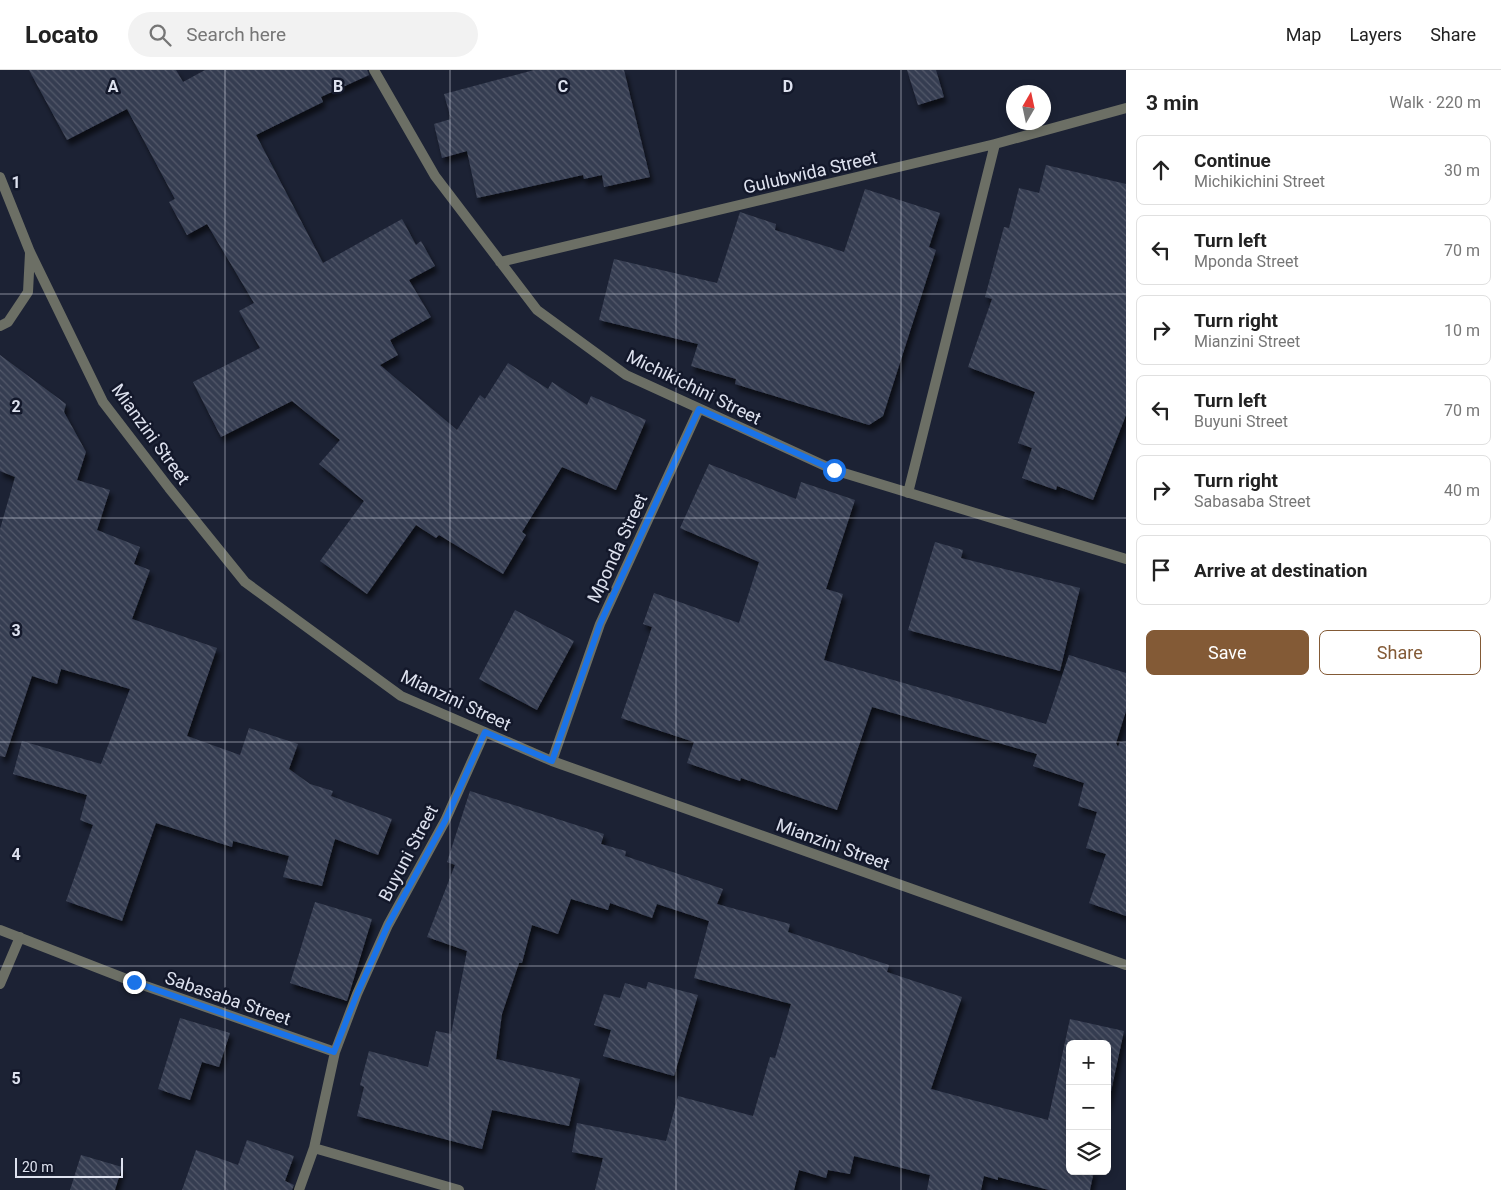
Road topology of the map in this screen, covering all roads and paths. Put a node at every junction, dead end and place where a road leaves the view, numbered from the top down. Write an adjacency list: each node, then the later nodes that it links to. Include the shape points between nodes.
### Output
1 (374, 70): 6 (street, Michikichini Street, via 435,176)
2 (1126, 108): 3 (street, Gulubwida Street)
3 (995, 144): 6 (street, Gulubwida Street); 9 (street)
4 (0, 177): 5 (street, Mianzini Street)
5 (30, 252): 7 (street, via 28,292 8,322); 11 (street, Mianzini Street, via 103,402 245,582 401,696)
6 (500, 262): 8 (street, Michikichini Street, via 537,310 626,376)
7 (0, 326)
8 (699, 409): 9 (street, Michikichini Street, via 834,470); 12 (street, Mponda Street, via 600,624)
9 (908, 493): 10 (street, Michikichini Street)
10 (1126, 560)
11 (485, 732): 12 (street, Mianzini Street); 17 (street, Buyuni Street, via 445,821 388,925)
12 (552, 761): 15 (street, Mianzini Street)
13 (0, 930): 14 (street, Sabasaba Street)
14 (20, 937): 16 (street); 17 (street, Sabasaba Street, via 134,982)
15 (1126, 965)
16 (0, 984)
17 (334, 1052): 18 (street, Buyuni Street)
18 (314, 1148): 19 (street, Buyuni Street); 20 (street)
19 (299, 1190)
20 (459, 1190)

